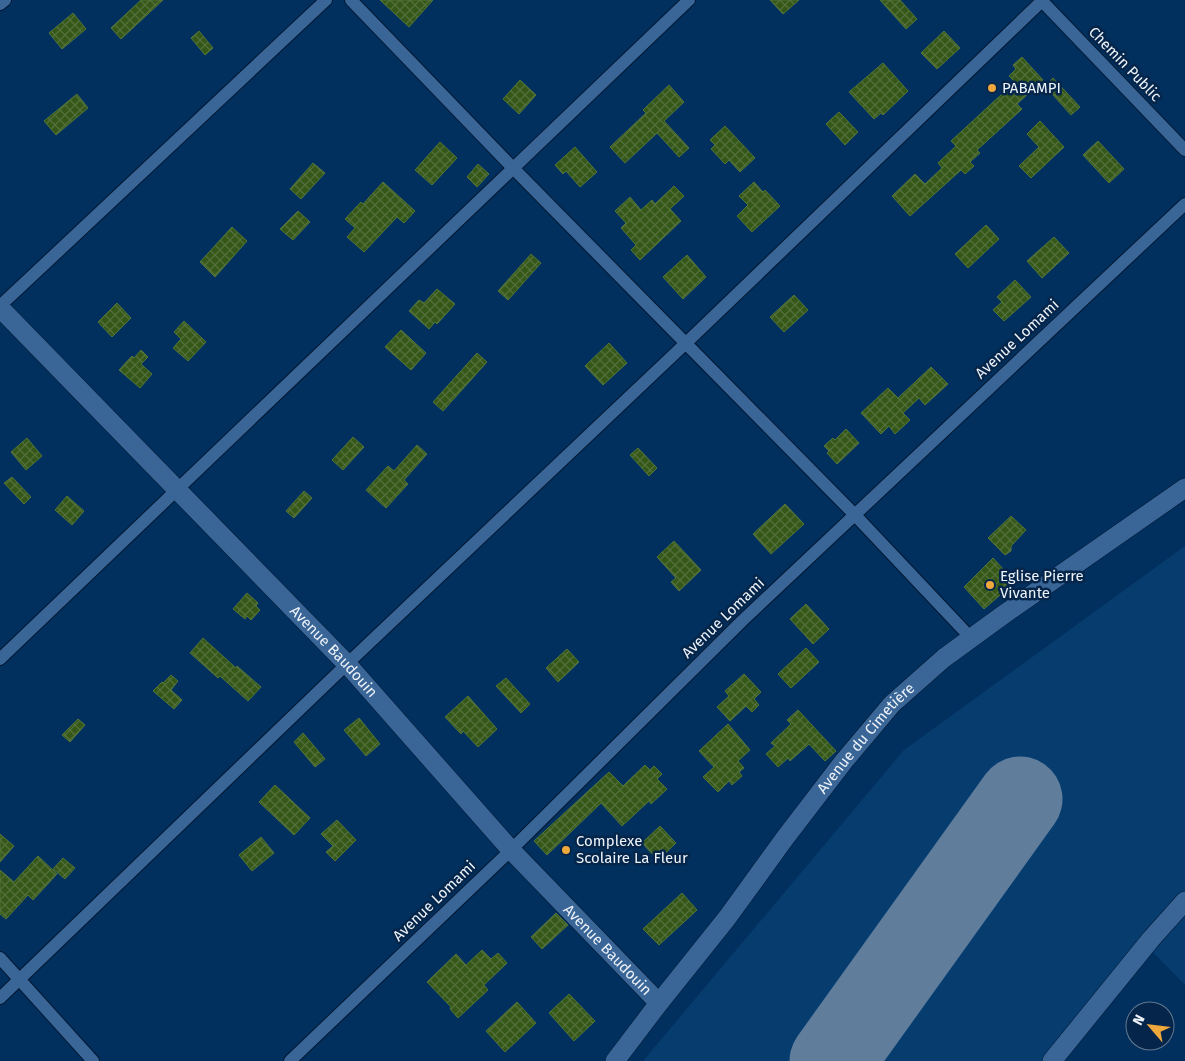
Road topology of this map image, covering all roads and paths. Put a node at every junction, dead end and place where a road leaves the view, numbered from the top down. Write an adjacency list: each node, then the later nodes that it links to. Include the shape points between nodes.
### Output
1 (5, 0): 6 (street)
2 (326, 0): 10 (street)
3 (351, 0): 8 (street)
4 (689, 0): 8 (street)
5 (1042, 0): 7 (street, Chemin Public); 11 (street)
6 (0, 4)
7 (1185, 150)
8 (513, 168): 11 (street); 13 (street)
9 (1185, 204): 14 (street, Avenue Lomami)
10 (0, 307): 13 (street, Avenue Baudouin)
11 (686, 343): 14 (street); 17 (street)
12 (1185, 488): 15 (street, Avenue du Cimetière)
13 (177, 490): 16 (street); 17 (street, Avenue Baudouin)
14 (854, 514): 15 (street); 18 (street, Avenue Lomami)
15 (972, 639): 23 (street, Avenue du Cimetière, via 944,658 892,704 844,760 727,918)
16 (0, 659)
17 (347, 664): 18 (street, Avenue Baudouin); 21 (street)
18 (512, 850): 23 (street, Avenue Baudouin); 25 (street, Avenue Lomami)
19 (1185, 901): 27 (street)
20 (0, 958): 21 (street)
21 (18, 979): 22 (street); 24 (street)
22 (0, 998)
23 (659, 1002): 26 (street, Avenue du Cimetière)
24 (93, 1061)
25 (290, 1061)
26 (615, 1061)
27 (1052, 1061)

